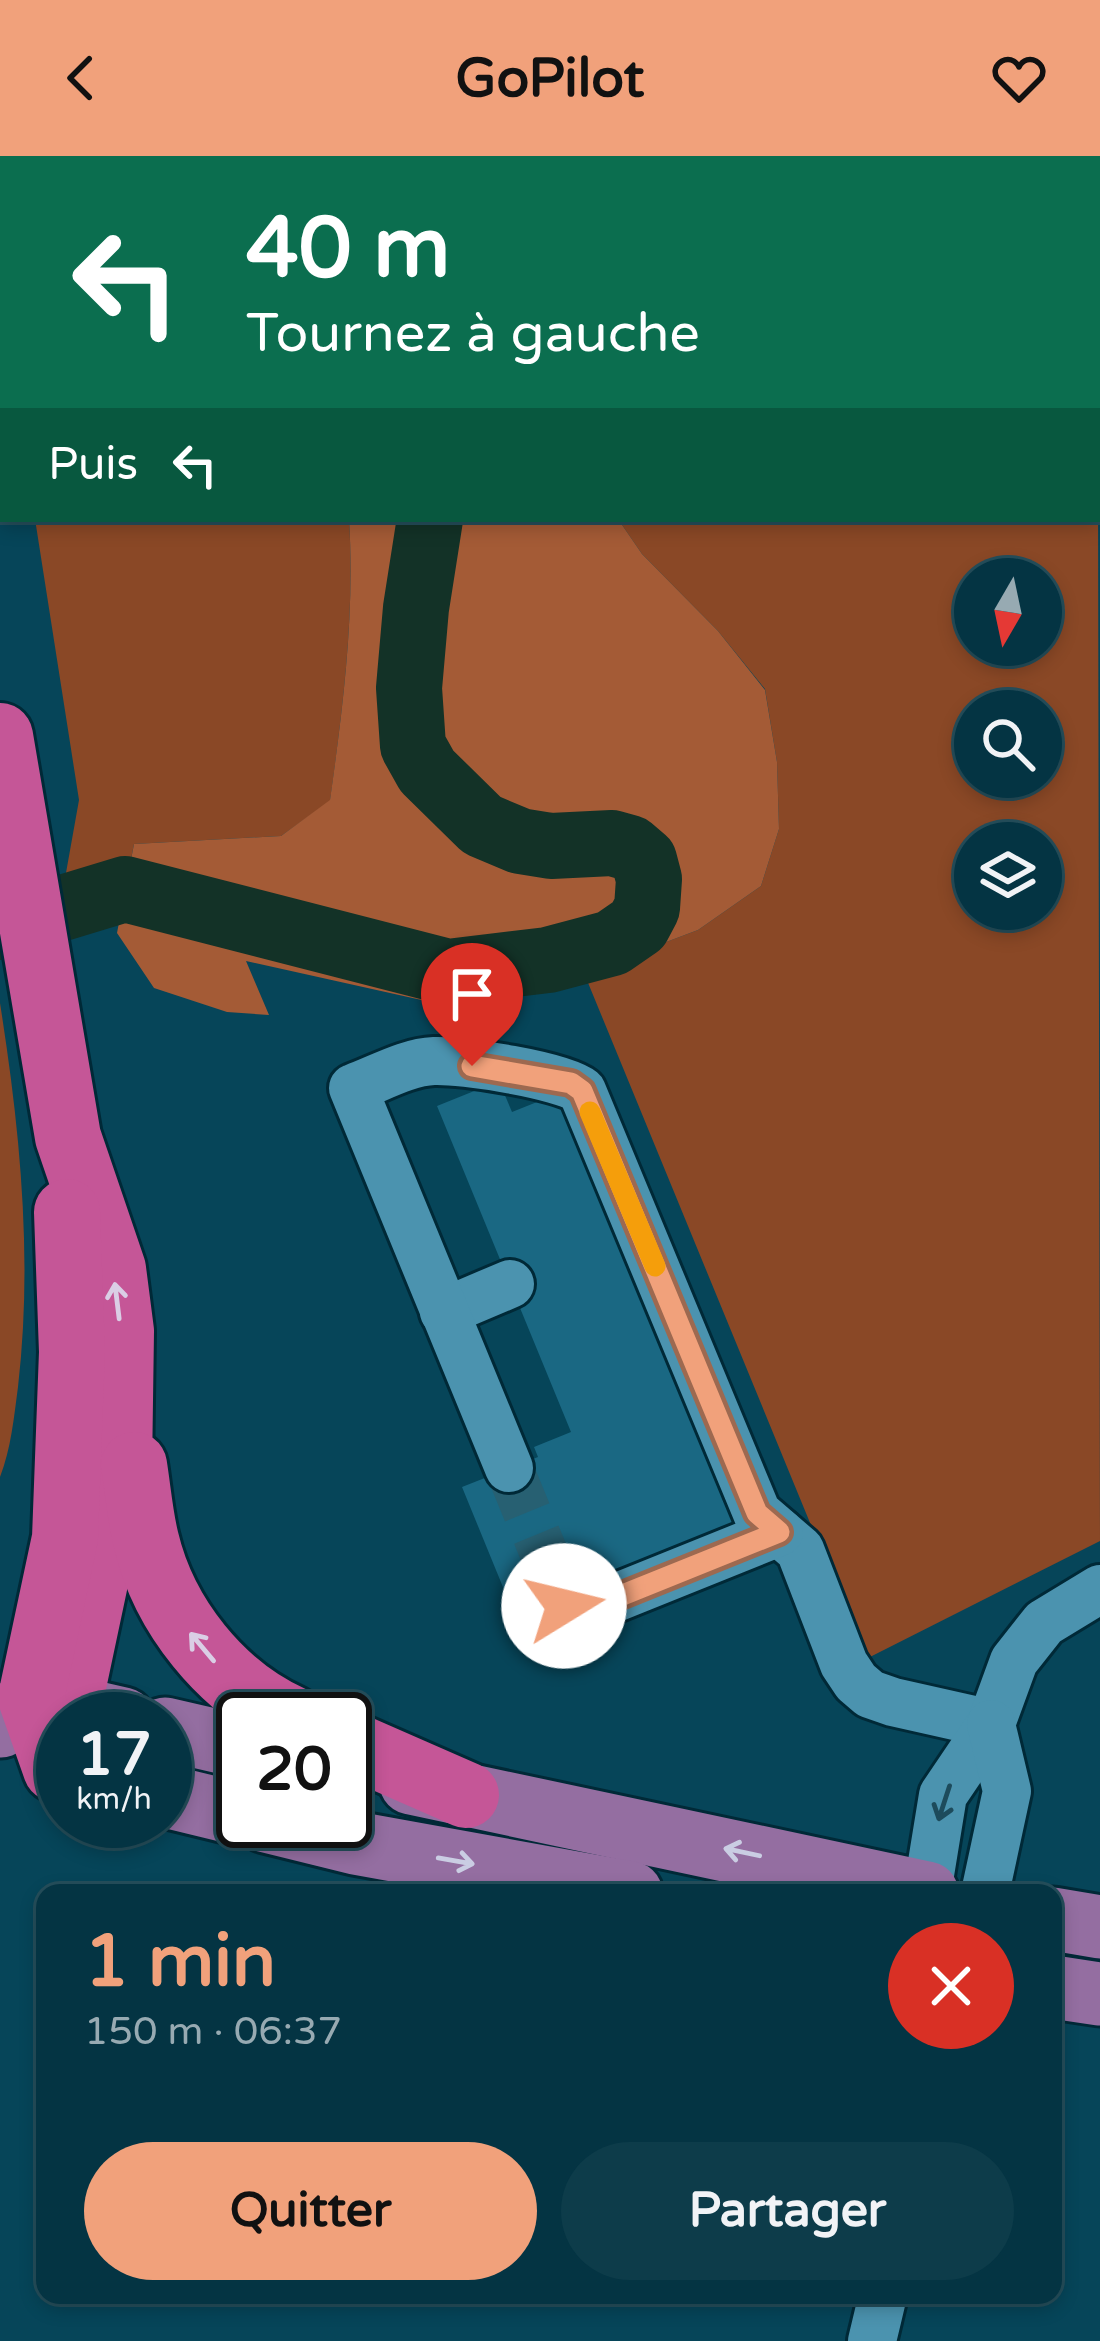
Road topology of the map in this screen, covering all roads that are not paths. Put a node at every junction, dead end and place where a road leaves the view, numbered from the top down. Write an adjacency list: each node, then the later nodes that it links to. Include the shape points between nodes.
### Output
1 (0, 736): 2 (highway)
2 (68, 1137): 5 (highway, one-way to 2, via 113,1269); 10 (highway, via 72,1352)
3 (511, 1284): 4 (street)
4 (444, 1312): 6 (street); 7 (street, via 352,1088 436,1061 571,1083 582,1091 757,1513)
5 (122, 1389): 11 (highway, via 115,1495); 12 (highway, one-way to 5, via 204,1652 169,1601 146,1541)
6 (509, 1468)
7 (779, 1532): 9 (street, via 568,1617); 13 (street, via 800,1550 856,1682 893,1702)
8 (1100, 1589): 13 (street, via 1044,1623 1014,1661)
9 (561, 1595)
10 (55, 1692)
11 (63, 1692)
12 (250, 1692)
13 (991, 1724): 20 (street, one-way to 20, via 943,1795); 21 (street, via 1006,1791)
14 (372, 1754): 16 (highway)
15 (372, 1775): 16 (main road)
16 (466, 1795): 19 (main road, one-way to 16)
17 (372, 1846): 18 (main road, one-way to 18)
18 (582, 1884)
19 (885, 1884)
20 (928, 1884)
21 (988, 1884)
22 (1062, 1921): 23 (main road)
23 (1100, 1927)
24 (1062, 1988): 25 (main road)
25 (1100, 1994)
26 (881, 2304): 27 (street)
27 (872, 2341)

